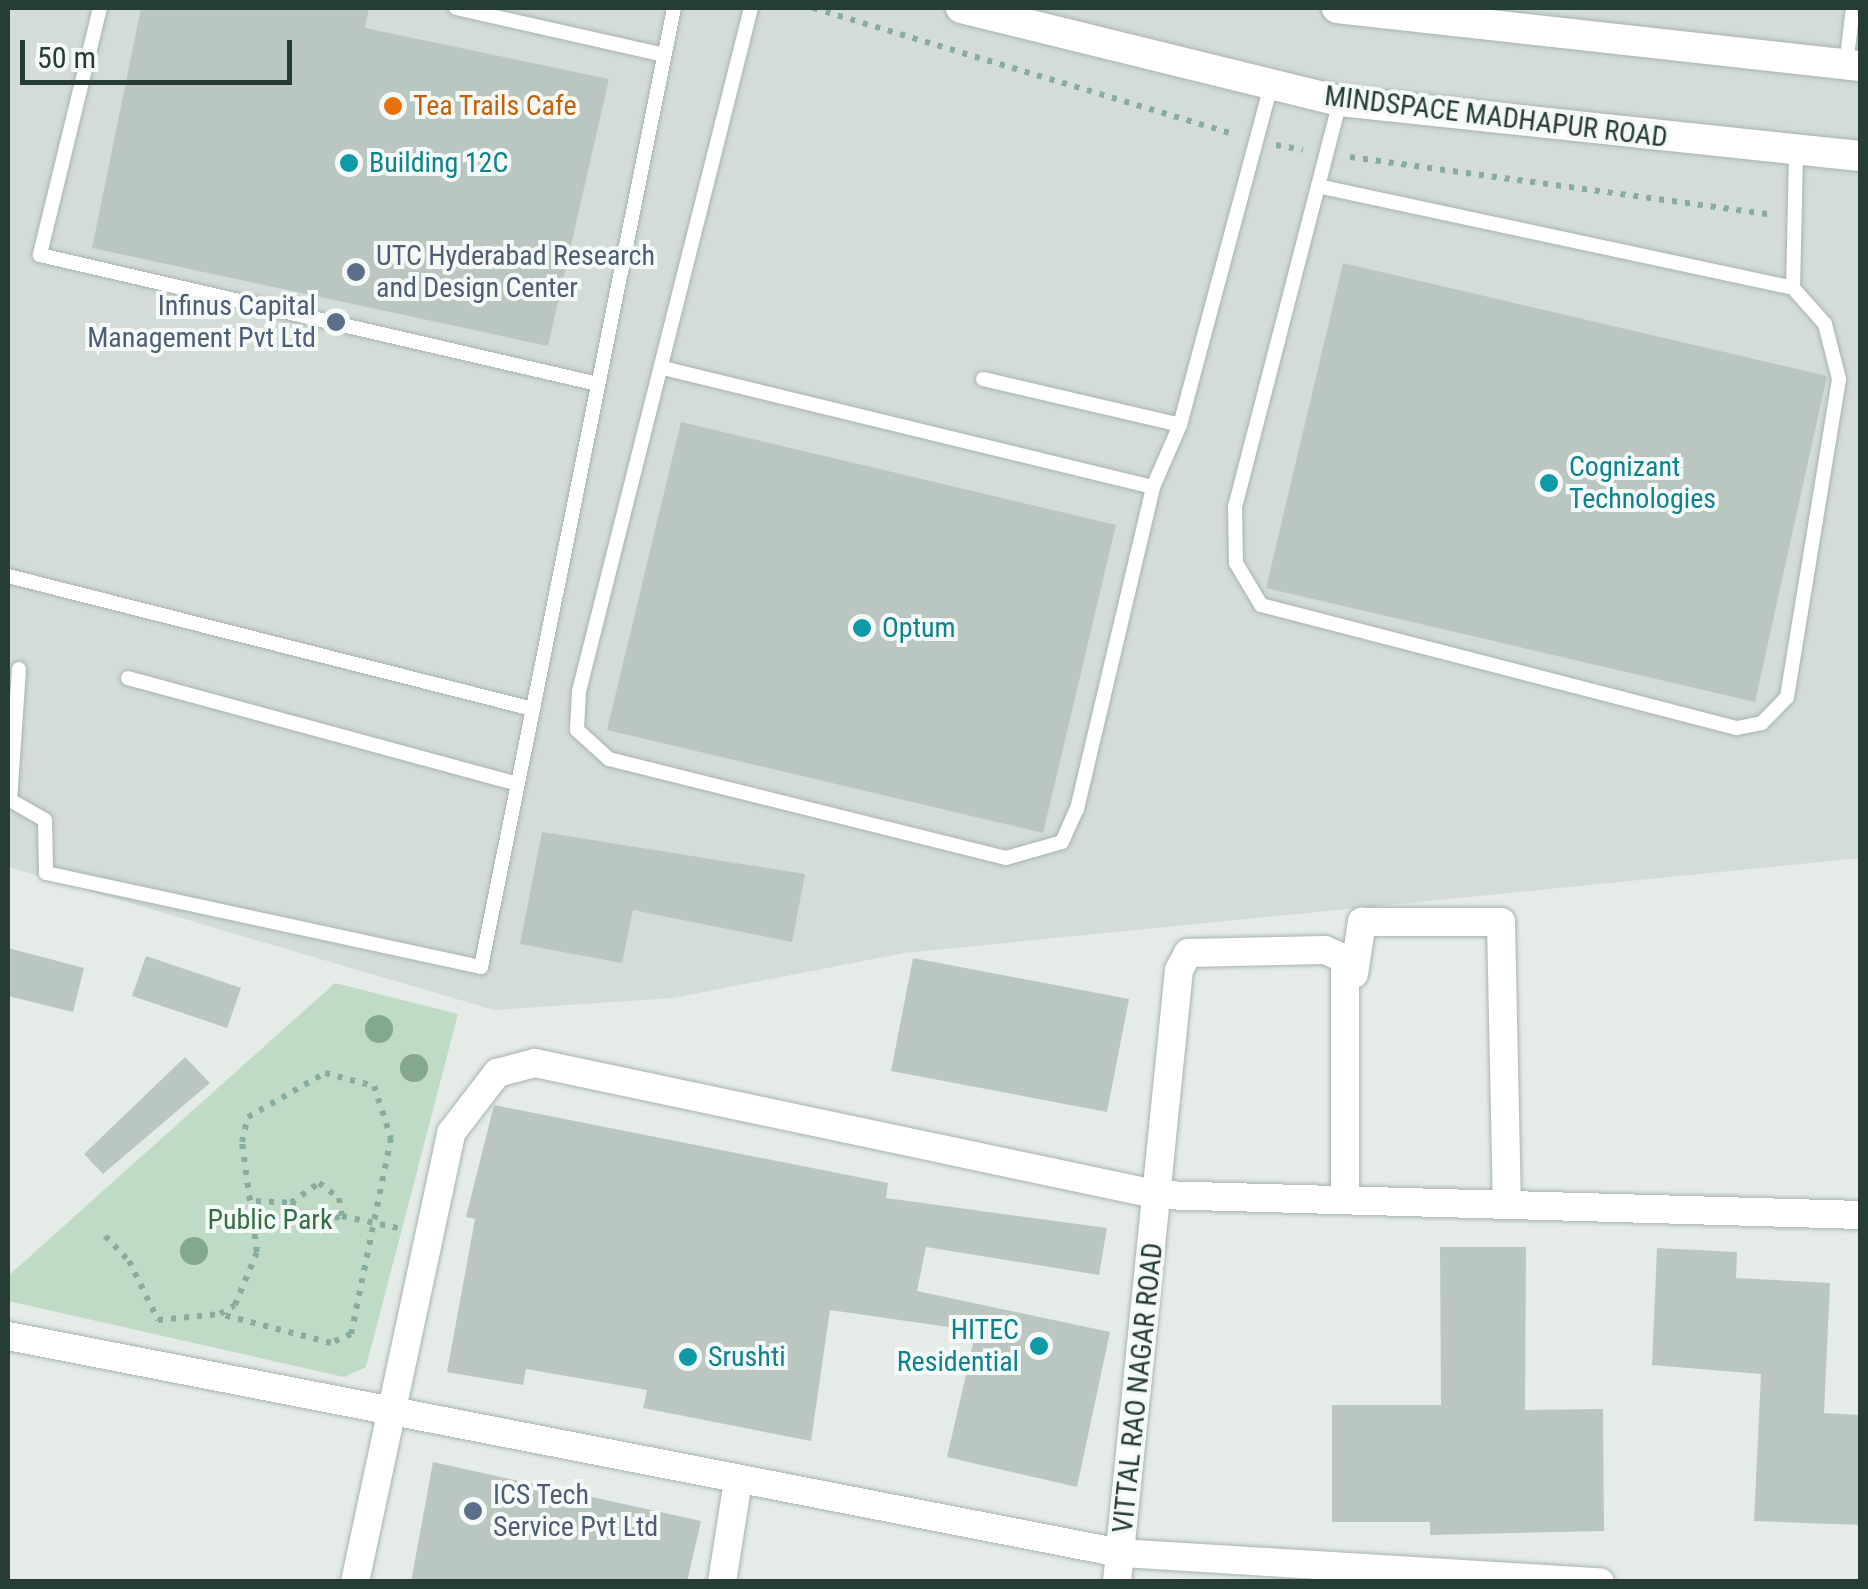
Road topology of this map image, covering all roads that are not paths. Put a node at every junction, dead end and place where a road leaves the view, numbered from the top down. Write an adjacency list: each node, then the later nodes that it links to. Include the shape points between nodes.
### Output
1 (100, 8): 19 (lane, via 40,255)
2 (456, 8): 9 (lane)
3 (674, 8): 9 (lane)
4 (752, 8): 17 (lane)
5 (962, 8): 11 (street, MINDSPACE MADHAPUR ROAD)
6 (1337, 8): 8 (street)
7 (1854, 8): 10 (lane)
8 (1407, 12): 10 (street)
9 (664, 54): 19 (lane)
10 (1853, 66)
11 (1272, 85): 12 (street, MINDSPACE MADHAPUR ROAD); 20 (lane)
12 (1340, 101): 13 (street, MINDSPACE MADHAPUR ROAD); 15 (lane)
13 (1796, 152): 14 (street, MINDSPACE MADHAPUR ROAD); 16 (lane)
14 (1860, 156)
15 (1318, 186): 16 (lane); 16 (lane, via 1235,506 1236,563 1262,605 1713,726 1762,723 1787,697 1839,379 1826,324)
16 (1793, 288)
17 (662, 368): 21 (lane); 21 (lane, via 579,692 577,730 609,760 987,854 1023,860 1062,842)
18 (983, 379): 20 (lane)
19 (598, 384): 25 (lane)
20 (1180, 425): 21 (lane)
21 (1152, 487)
22 (8, 576): 25 (lane)
23 (18, 669): 26 (lane, via 10,800 45,820 41,862 53,876 476,970 486,962)
24 (128, 678): 26 (lane)
25 (533, 709): 26 (lane)
26 (512, 782)
27 (1159, 1195): 28 (street); 28 (street, VITTAL RAO NAGAR ROAD, via 1178,970 1188,953 1325,950 1345,959); 32 (street, via 535,1064 496,1074 469,1099 451,1133); 34 (street, VITTAL RAO NAGAR ROAD)
28 (1352, 1200): 29 (street); 29 (street, via 1355,928 1492,916 1501,922)
29 (1507, 1205): 30 (street)
30 (1860, 1215)
31 (8, 1336): 32 (street)
32 (388, 1415): 33 (street); 36 (street)
33 (738, 1481): 34 (street); 37 (street)
34 (1120, 1553): 35 (street); 38 (street, VITTAL RAO NAGAR ROAD)
35 (1401, 1576): 39 (street)
36 (355, 1582)
37 (722, 1582)
38 (1118, 1582)
39 (1600, 1582)

